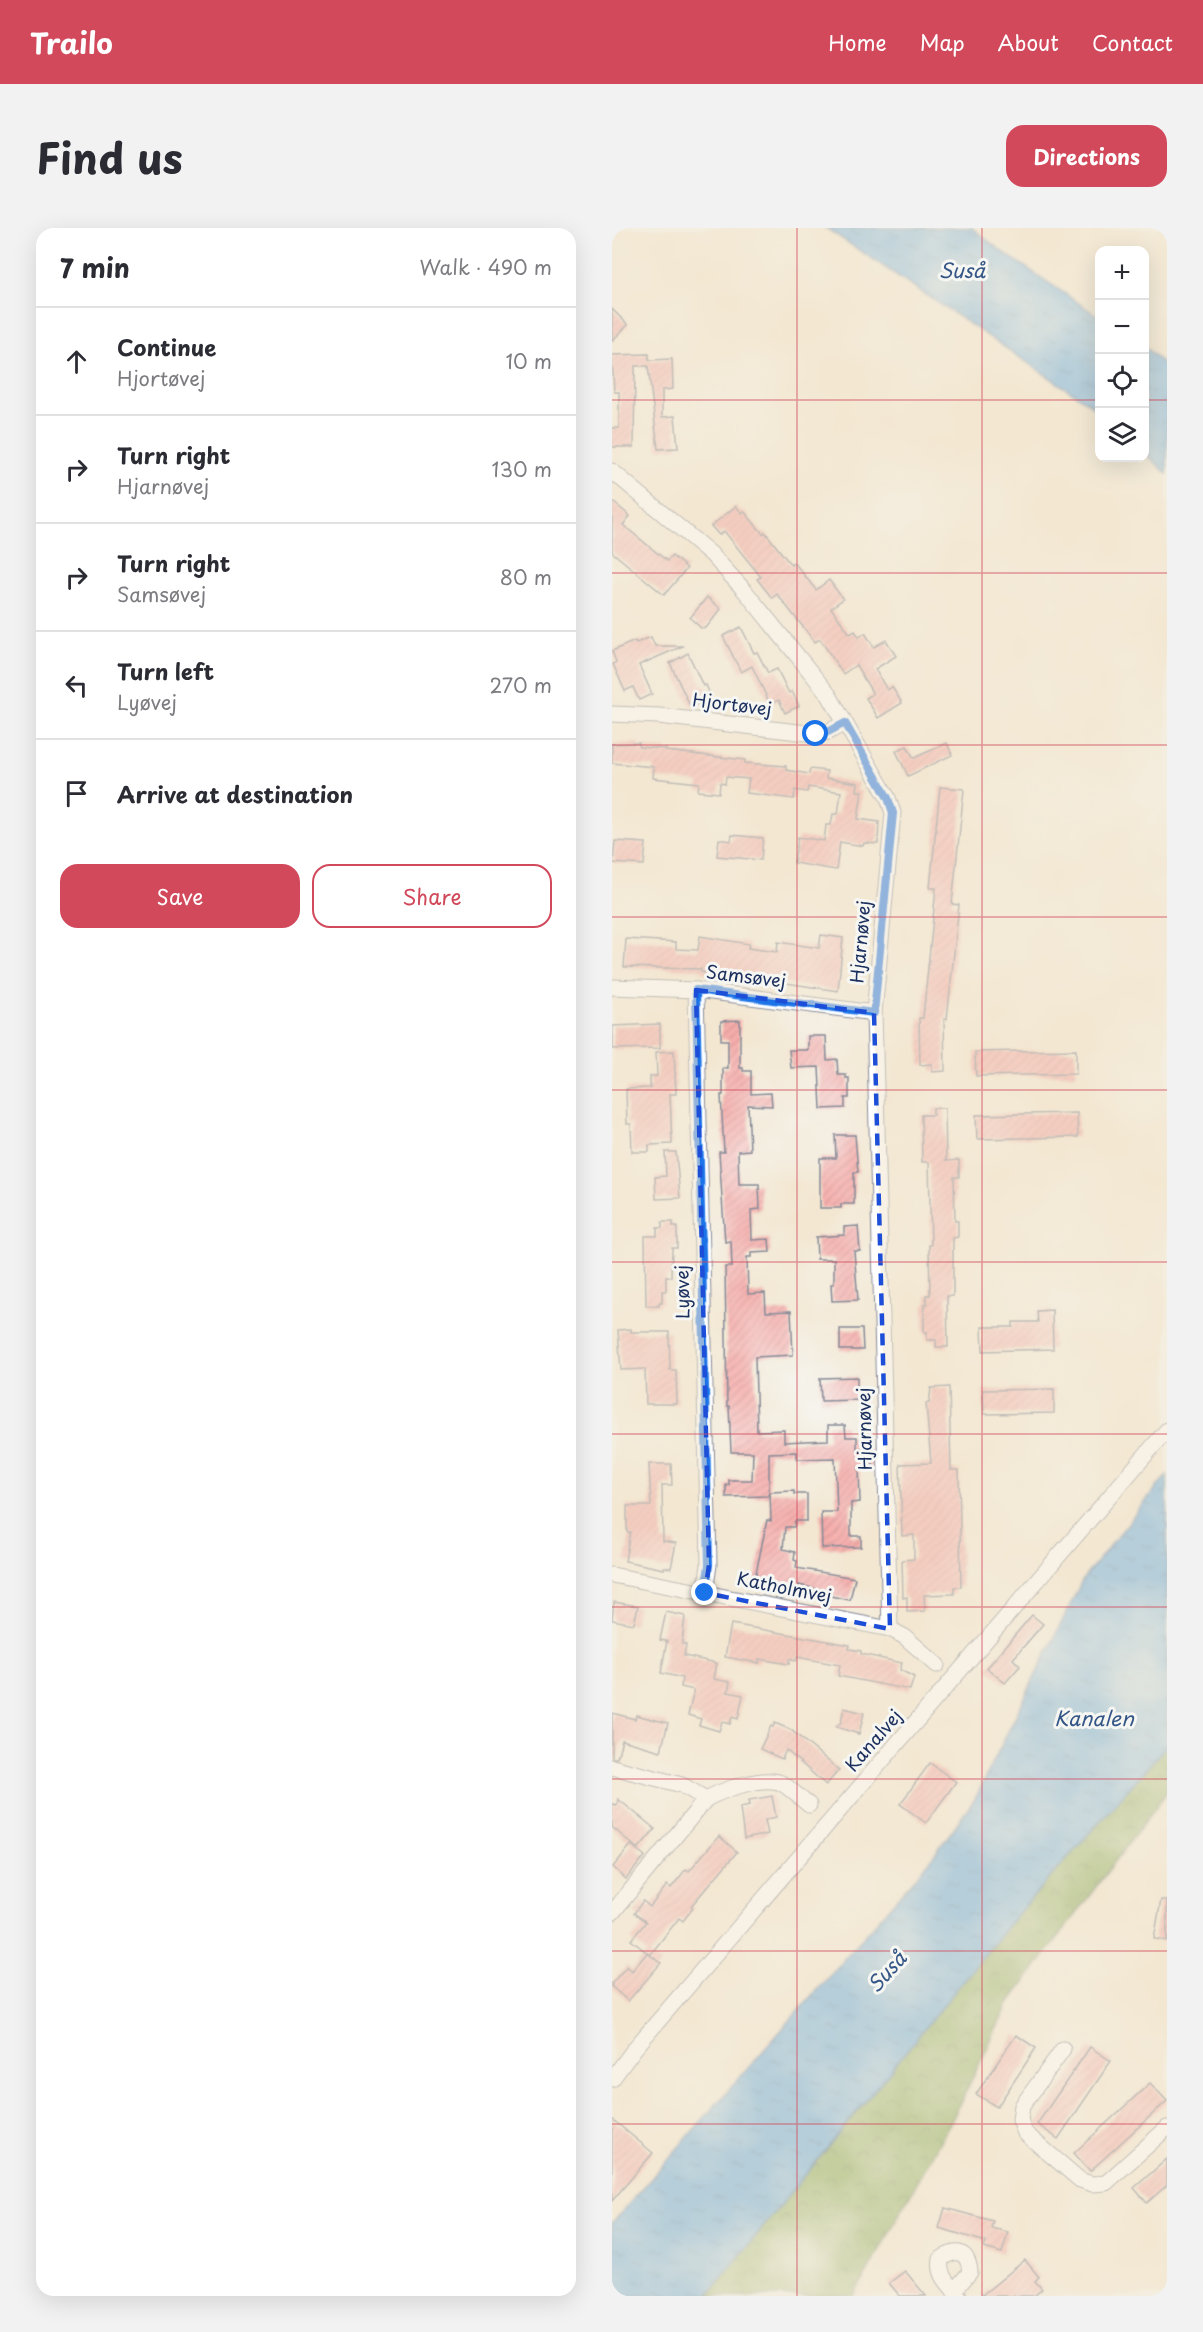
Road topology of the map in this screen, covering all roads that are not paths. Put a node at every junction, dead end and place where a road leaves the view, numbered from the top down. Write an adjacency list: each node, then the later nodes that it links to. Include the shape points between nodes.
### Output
1 (612, 471): 3 (street, Hjarnøvej, via 711,554 829,695)
2 (612, 714): 3 (street, Hjortøvej, via 816,734)
3 (845, 723): 6 (street, Hjarnøvej, via 893,813)
4 (612, 987): 5 (street, Samsøvej)
5 (696, 990): 6 (street, Samsøvej); 9 (street, Lyøvej, via 709,1565)
6 (874, 1013): 10 (street, Hjarnøvej)
7 (1167, 1430): 17 (street, Kanalvej)
8 (612, 1575): 9 (street, Katholmvej)
9 (705, 1593): 10 (street, Katholmvej)
10 (890, 1629): 11 (street, Katholmvej, via 906,1637)
11 (937, 1665)
12 (612, 1767): 13 (street, via 682,1785)
13 (706, 1799): 14 (street, via 723,1790 769,1780 782,1783); 15 (street)
14 (809, 1805)
15 (612, 1913)
16 (1063, 2049): 18 (street, via 1022,2106 1020,2120 1025,2133 1080,2180 1106,2183)
17 (612, 2079)
18 (1167, 2128)

